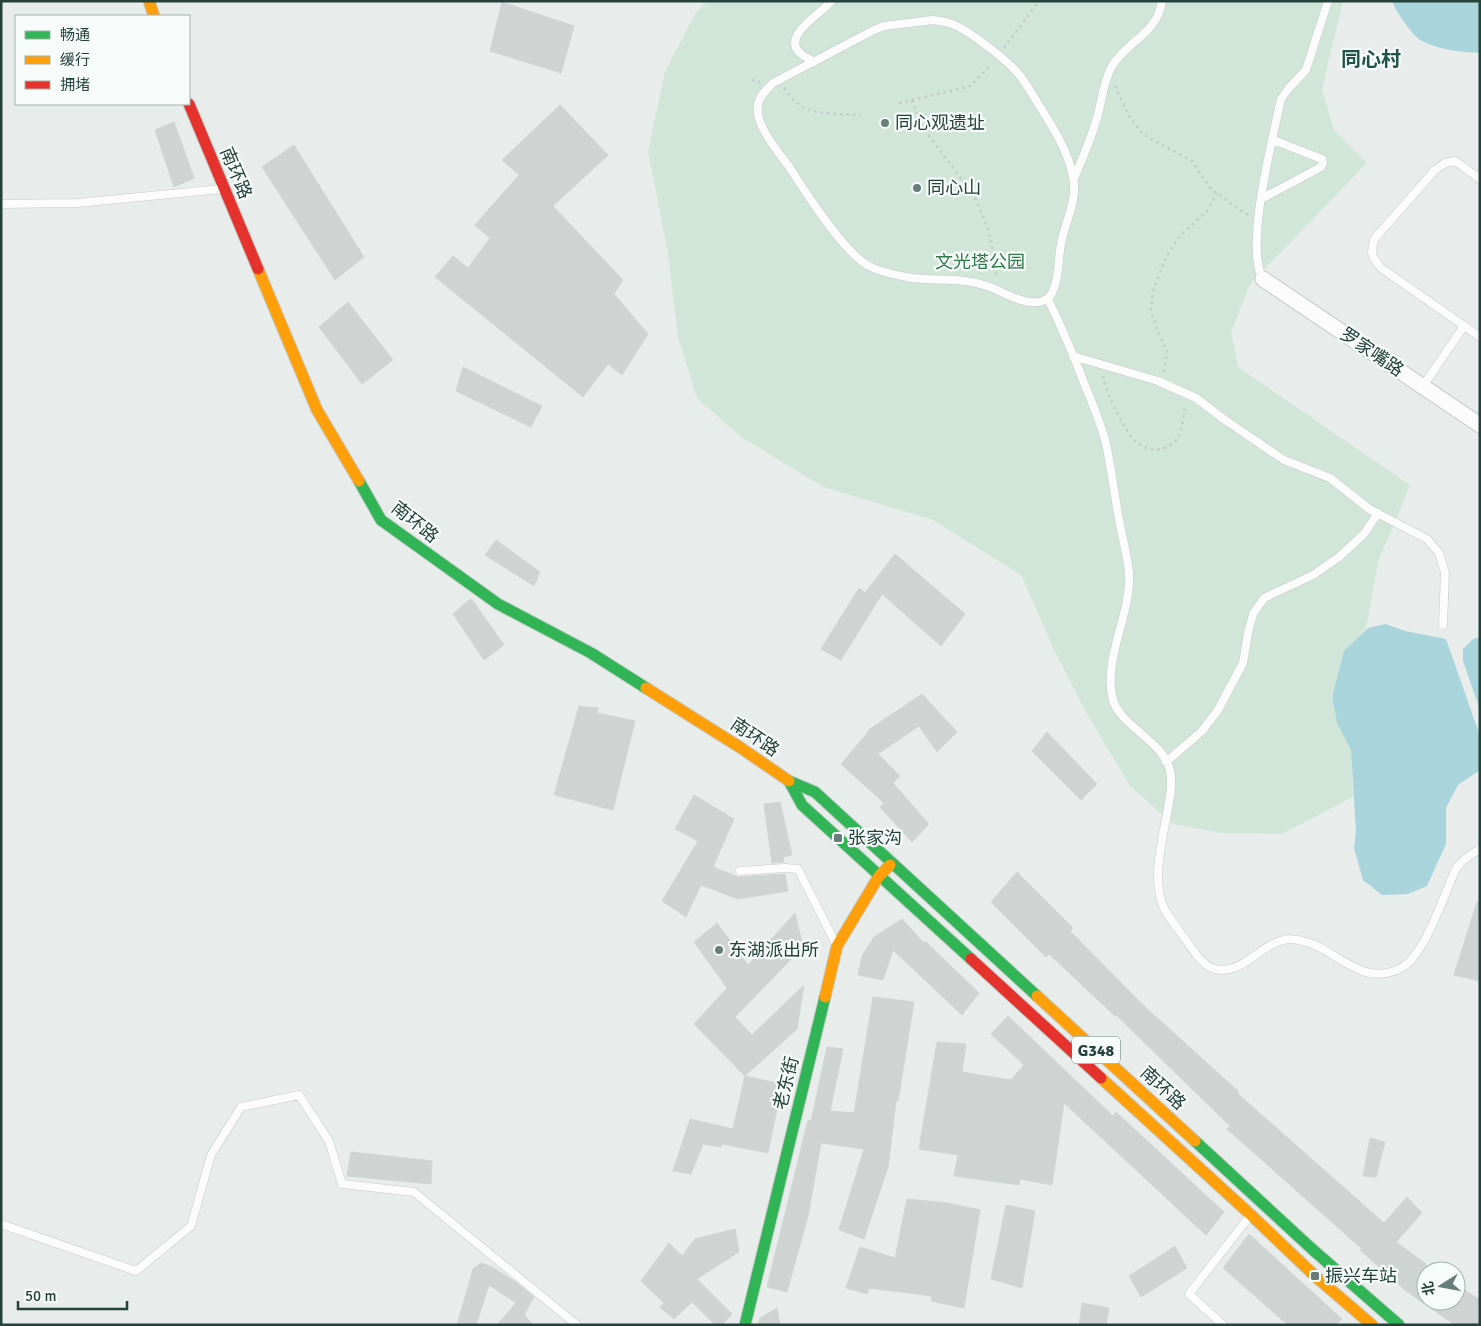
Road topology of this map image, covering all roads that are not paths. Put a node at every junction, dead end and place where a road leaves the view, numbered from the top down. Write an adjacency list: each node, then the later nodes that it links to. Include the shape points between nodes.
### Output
1 (149, 1): 5 (main road)
2 (830, 1): 6 (lane, via 795,38 800,53)
3 (1162, 1): 9 (lane, via 1155,24 1114,63)
4 (1328, 1): 8 (lane, via 1306,70 1281,99)
5 (154, 15)
6 (814, 62): 9 (lane, via 884,26 933,20 955,25 999,55 1020,76 1066,152); 15 (lane, via 773,83 762,94 758,105 762,125 807,194 853,254 871,267 909,278 966,280 1021,300 1038,302)
7 (189, 105): 11 (main road, 南环路 / G348)
8 (1273, 140): 12 (lane); 12 (lane, via 1322,159 1323,163)
9 (1074, 178): 15 (lane, via 1074,200 1061,243 1054,290)
10 (1480, 179): 16 (lane, via 1455,161 1445,163 1435,170 1375,238 1371,249 1381,268)
11 (224, 189): 13 (lane, via 77,203); 24 (main road, 南环路 / G348, via 317,410 381,520 498,604 591,653)
12 (1261, 199): 14 (lane, via 1258,267)
13 (1, 204)
14 (1264, 279): 19 (street, 罗家嘴路)
15 (1048, 298): 18 (lane)
16 (1464, 326): 17 (lane); 19 (lane)
17 (1480, 337)
18 (1073, 356): 21 (lane, via 1162,383 1196,398 1284,460 1330,478); 23 (lane, via 1106,443 1129,572 1128,597 1111,682 1113,701 1120,714 1145,736)
19 (1423, 386): 20 (street, 罗家嘴路)
20 (1480, 425)
21 (1378, 513): 22 (lane, via 1427,539 1439,553 1445,572); 23 (lane, via 1364,534 1339,557 1313,575 1264,598 1253,614 1243,663 1218,710 1202,731)
22 (1443, 624)
23 (1166, 762): 25 (lane, via 1170,769 1171,787 1159,862 1160,898 1196,955 1211,968 1240,966 1278,941 1290,939 1309,942 1349,966 1367,972 1385,974 1402,968 1426,937 1458,866)
24 (789, 781): 26 (main road, 南环路 / G348, via 815,792); 28 (main road, 南环路 / G348, via 802,805)
25 (1480, 849)
26 (892, 864): 28 (main road, 老东街); 30 (main road, 南环路 / G348)
27 (740, 871): 29 (lane, via 798,869)
28 (879, 876): 29 (main road, 老东街); 31 (main road, 南环路 / G348)
29 (836, 946): 36 (main road, 老东街)
30 (1262, 1202): 31 (lane); 33 (main road, 南环路 / G348)
31 (1251, 1215): 34 (main road, 南环路 / G348); 37 (lane, via 1189,1294)
32 (1, 1224): 35 (lane, via 136,1271 191,1226 211,1156 240,1107 299,1096 329,1141 342,1184 414,1192)
33 (1370, 1298): 34 (lane); 39 (main road, 南环路 / G348)
34 (1356, 1316): 38 (main road, 南环路 / G348)
35 (577, 1325)
36 (745, 1325)
37 (1223, 1325)
38 (1372, 1325)
39 (1398, 1325)

